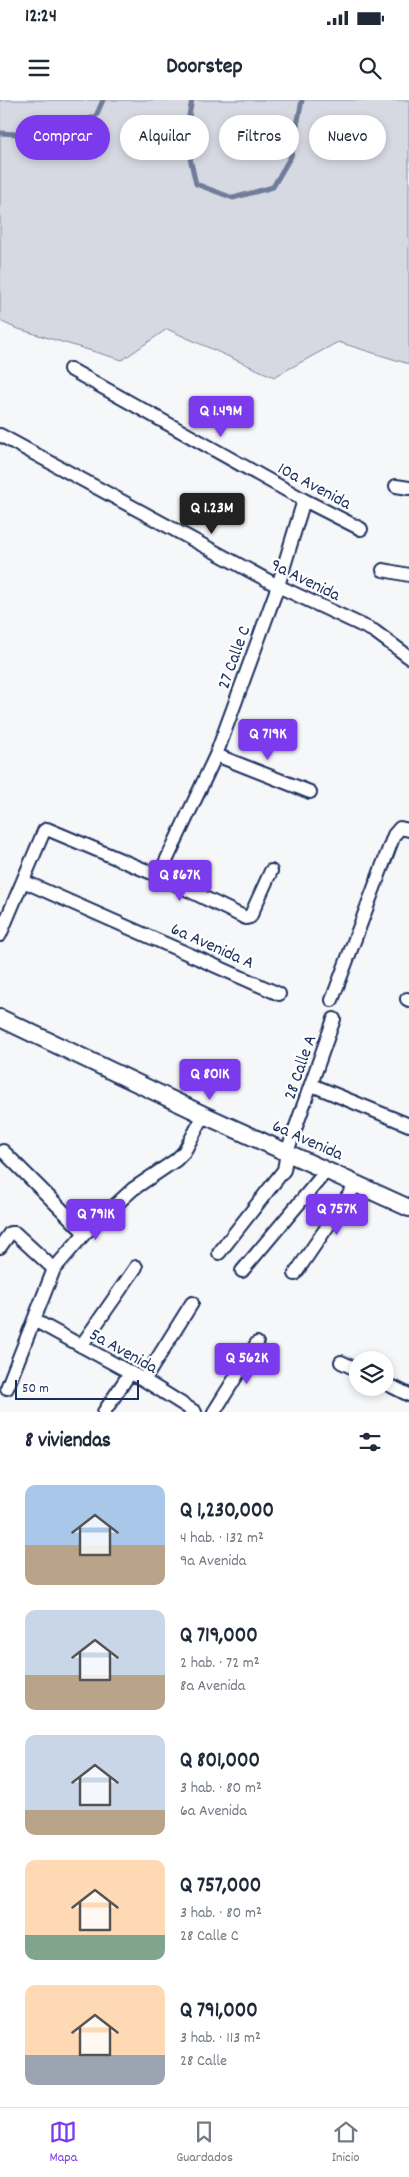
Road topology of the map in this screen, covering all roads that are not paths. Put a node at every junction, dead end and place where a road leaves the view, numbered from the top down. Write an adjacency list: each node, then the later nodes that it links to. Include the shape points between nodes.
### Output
1 (70, 369): 3 (street, 10a Avenida)
2 (0, 435): 7 (street, 9a Avenida)
3 (304, 500): 4 (street, 10a Avenida); 7 (street, 27 Calle C)
4 (361, 529)
5 (383, 570): 6 (street)
6 (409, 575)
7 (278, 586): 8 (street, 9a Avenida, via 374,632); 9 (street, 27 Calle C)
8 (409, 657)
9 (216, 755): 10 (street); 13 (street, 27 Calle C)
10 (310, 792)
11 (404, 829): 17 (street, via 394,835)
12 (271, 871): 13 (street, via 250,917 246,918)
13 (159, 876): 14 (street, via 52,829 44,831)
14 (23, 881): 15 (street); 16 (street, 6a Avenida A)
15 (0, 935)
16 (279, 994)
17 (332, 1000)
18 (0, 1018): 21 (street, 6a Avenida)
19 (334, 1019): 20 (street, 28 Calle A)
20 (312, 1085): 22 (street); 24 (street, 28 Calle A)
21 (204, 1115): 24 (street, 6a Avenida); 28 (street, via 184,1152 176,1160 133,1189)
22 (409, 1125)
23 (4, 1151): 28 (street)
24 (287, 1152): 25 (street, 6a Avenida); 30 (street, 28 Calle A, via 284,1170)
25 (327, 1170): 26 (street, 6a Avenida); 33 (street)
26 (356, 1183): 27 (street, 6a Avenida); 34 (street)
27 (409, 1208)
28 (85, 1232): 32 (street)
29 (0, 1247): 32 (street, via 10,1233 15,1233)
30 (219, 1253)
31 (136, 1267): 38 (street)
32 (54, 1269): 36 (street)
33 (242, 1271)
34 (294, 1274)
35 (192, 1303): 42 (street)
36 (34, 1320): 38 (street, 5a Avenida); 43 (street)
37 (257, 1343): 48 (street)
38 (81, 1346): 41 (street, 5a Avenida)
39 (340, 1362): 40 (street)
40 (349, 1366)
41 (130, 1373): 42 (street, 5a Avenida); 46 (street)
42 (144, 1380): 47 (street, 5a Avenida)
43 (7, 1388)
44 (394, 1388): 45 (street)
45 (409, 1395)
46 (104, 1412)
47 (195, 1412)
48 (214, 1412)

